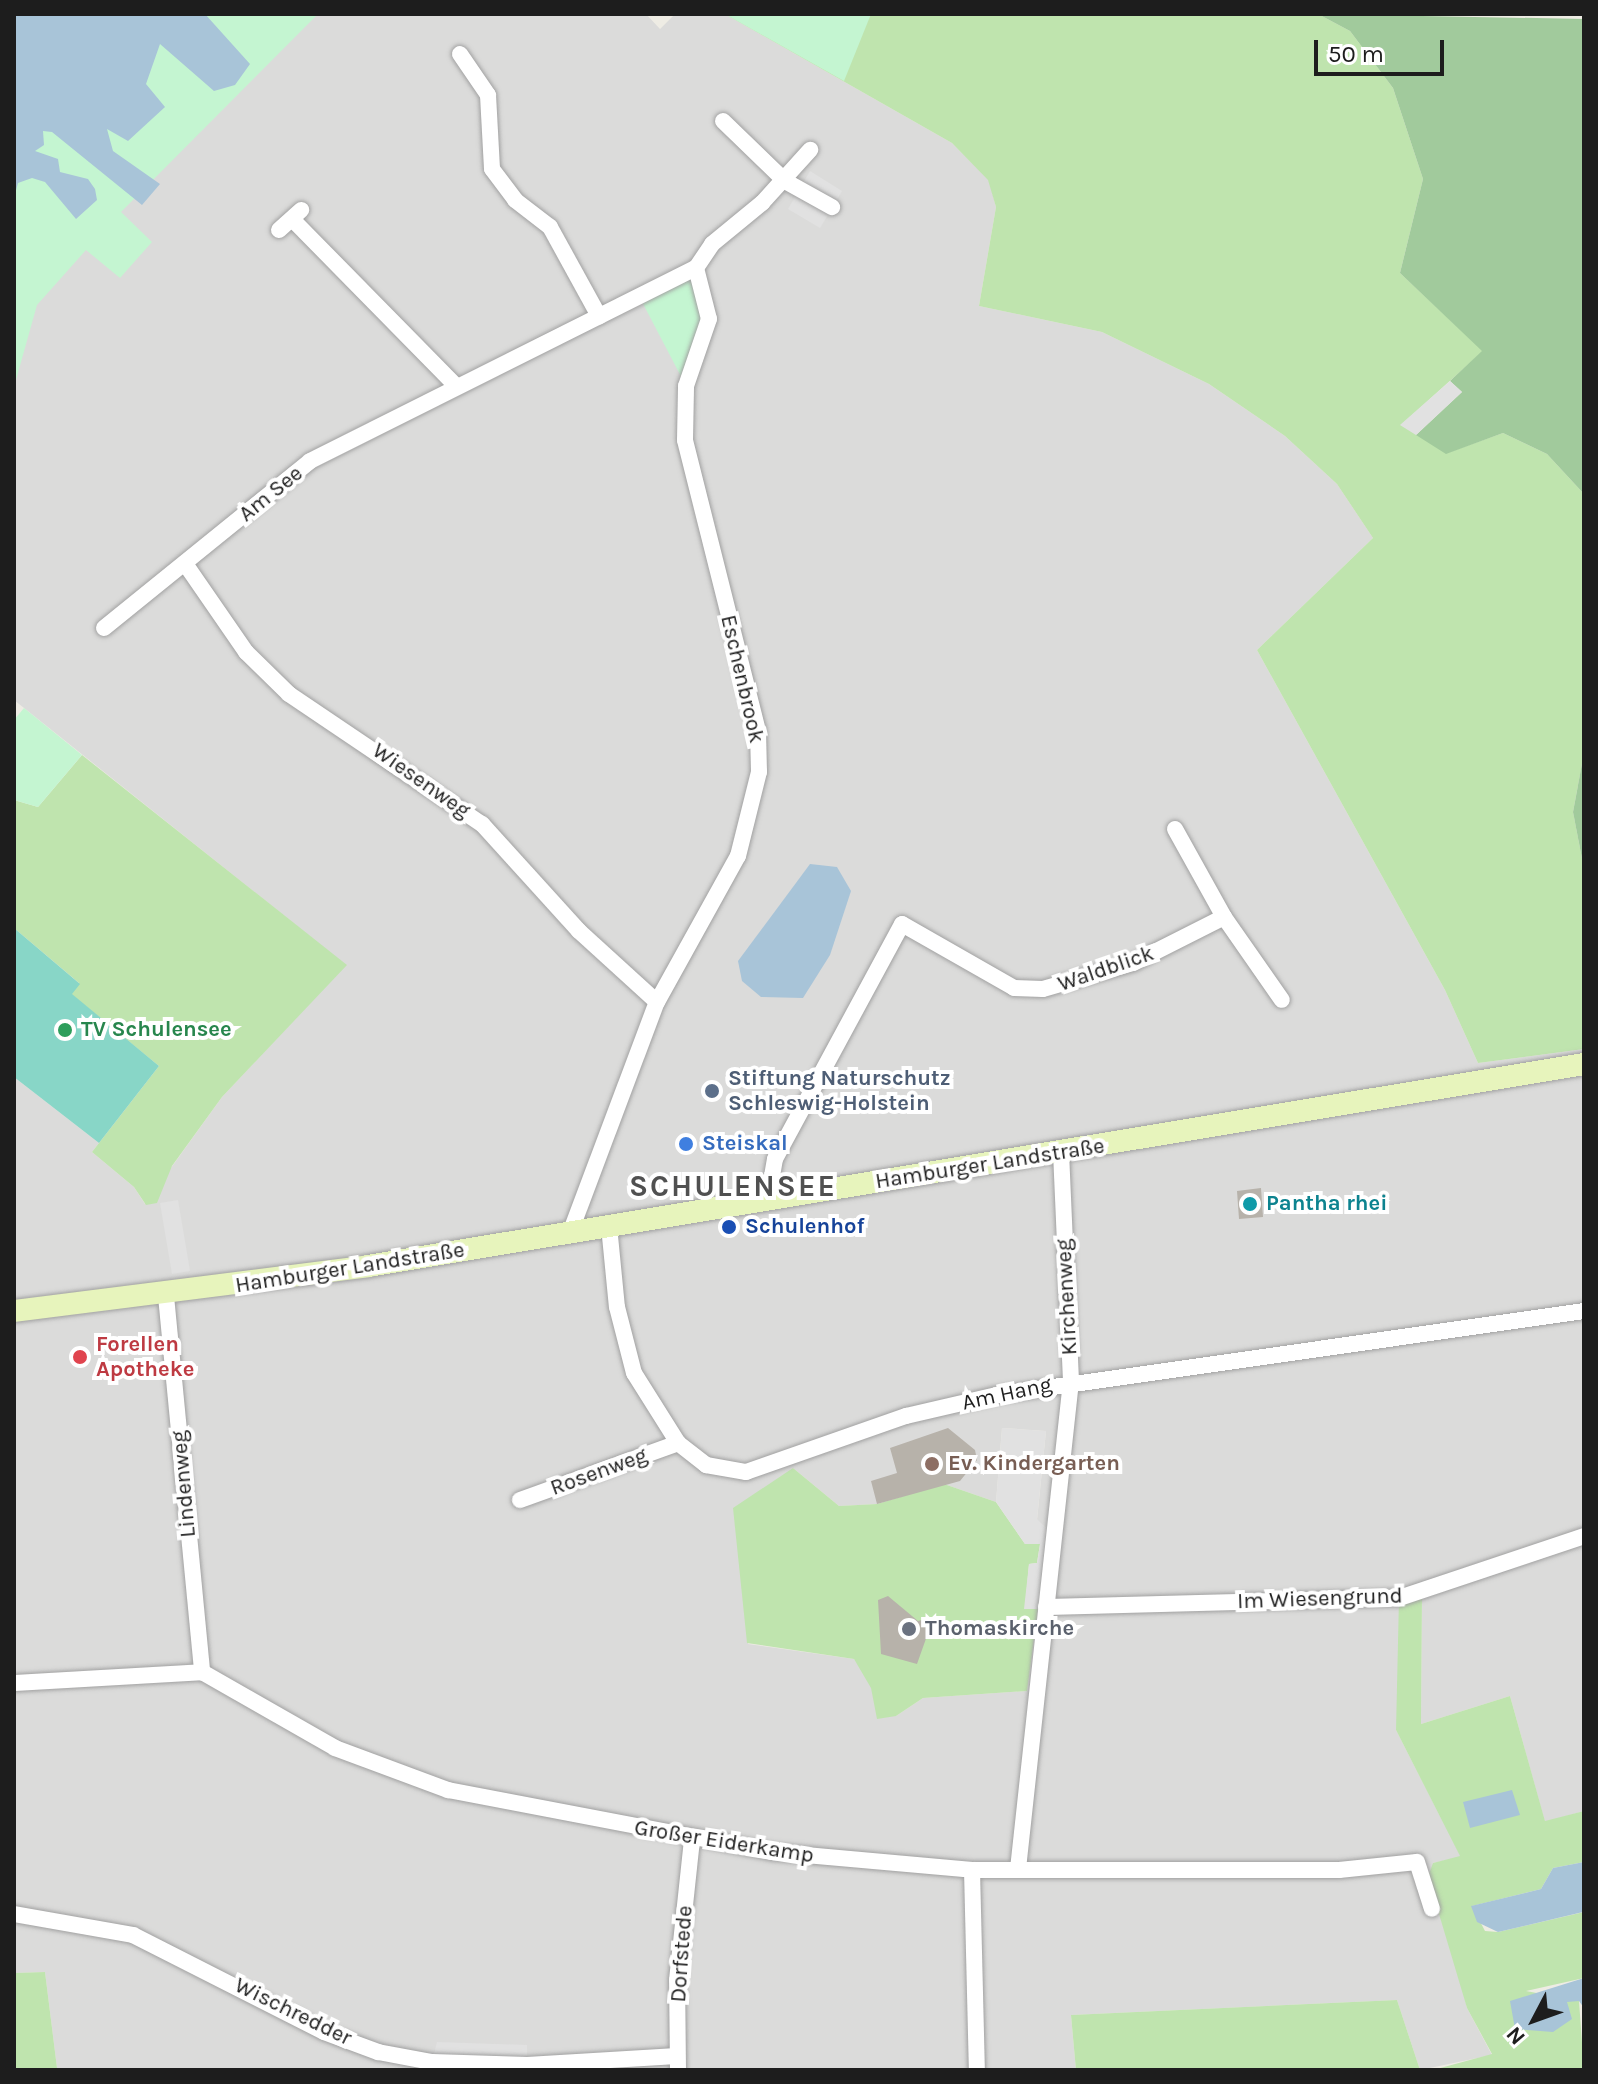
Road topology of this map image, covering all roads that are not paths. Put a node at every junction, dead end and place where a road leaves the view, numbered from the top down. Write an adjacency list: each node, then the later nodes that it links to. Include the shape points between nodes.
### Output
1 (460, 54): 8 (street, via 488,95 492,169 515,200 550,227)
2 (723, 121): 4 (street)
3 (810, 150): 4 (street)
4 (785, 181): 5 (street); 7 (street, via 712,244)
5 (832, 207)
6 (291, 220): 9 (street)
7 (696, 268): 8 (street, Am See); 15 (street, Eschenbrook, via 709,319 686,386 685,440 758,731 759,772 738,856)
8 (599, 316): 9 (street, Am See)
9 (454, 384): 10 (street, Am See, via 310,461)
10 (186, 565): 11 (street, Am See); 15 (street, Wiesenweg, via 246,652 289,694 482,824 579,931)
11 (104, 628)
12 (1175, 829): 13 (street)
13 (1224, 917): 14 (street); 18 (street, Waldblick, via 1133,963 1043,989 1014,988 902,924 775,1159)
14 (1282, 1000)
15 (657, 1002): 20 (street, Eschenbrook)
16 (1584, 1064): 17 (main road, Hamburger Landstraße)
17 (1061, 1154): 18 (main road, Hamburger Landstraße); 24 (street, Kirchenweg)
18 (768, 1199): 19 (main road, Hamburger Landstraße)
19 (609, 1226): 20 (main road, Hamburger Landstraße); 25 (street, Am Hang, via 617,1307 634,1373)
20 (570, 1233): 21 (main road, Hamburger Landstraße)
21 (166, 1296): 22 (main road, Hamburger Landstraße); 29 (street, Lindenweg)
22 (14, 1311)
23 (1584, 1311): 24 (street, Am Hang)
24 (1071, 1381): 25 (street, Am Hang, via 906,1416 746,1472 706,1465); 28 (street, Kirchenweg)
25 (678, 1443): 26 (street, Rosenweg)
26 (520, 1500)
27 (1584, 1536): 28 (street, Im Wiesengrund, via 1399,1598)
28 (1046, 1607): 32 (street, Kirchenweg)
29 (202, 1672): 30 (street); 31 (street, Großer Eiderkamp, via 335,1748 448,1790)
30 (14, 1683)
31 (692, 1839): 33 (street, Großer Eiderkamp); 36 (street, Dorfstede)
32 (1018, 1869): 33 (street, Großer Eiderkamp); 34 (street, Großer Eiderkamp, via 1339,1870 1417,1862)
33 (972, 1870): 37 (street)
34 (1432, 1909)
35 (14, 1914): 36 (street, Wischredder, via 133,1935 324,2032 378,2052 432,2062)
36 (678, 2063)
37 (977, 2070)

